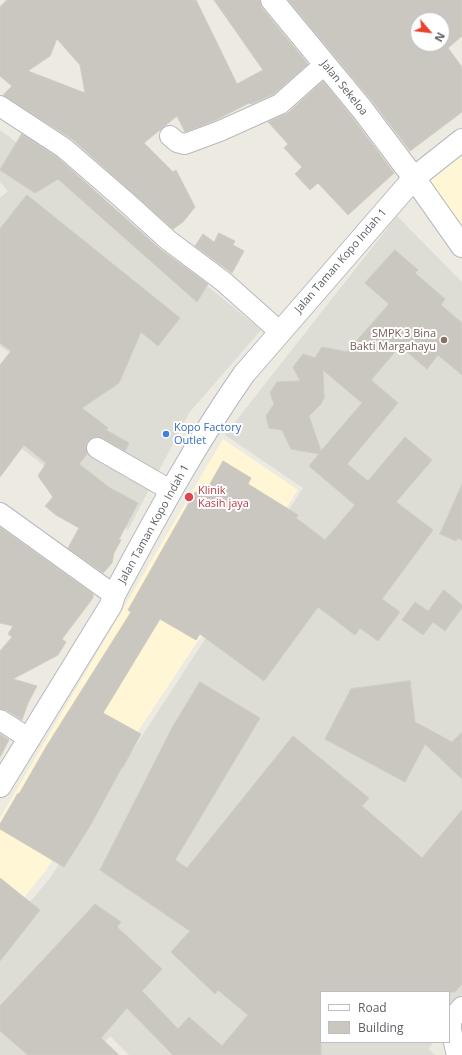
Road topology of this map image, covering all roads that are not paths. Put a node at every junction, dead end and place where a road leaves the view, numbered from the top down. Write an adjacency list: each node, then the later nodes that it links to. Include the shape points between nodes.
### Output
1 (273, 0): 2 (main road, Jalan Sekeloa)
2 (325, 64): 4 (street, via 280,104 185,144); 6 (main road, Jalan Sekeloa)
3 (0, 106): 8 (street, via 64,148 168,240 224,282)
4 (170, 136)
5 (462, 140): 6 (main road, Jalan Taman Kopo Indah 1)
6 (414, 178): 7 (main road, Jalan Sekeloa); 8 (main road, Jalan Taman Kopo Indah 1)
7 (462, 246)
8 (280, 332): 10 (main road, Jalan Taman Kopo Indah 1, via 228,396)
9 (97, 448): 10 (street)
10 (170, 490): 12 (main road, Jalan Taman Kopo Indah 1)
11 (0, 513): 12 (street)
12 (114, 595): 14 (main road, Jalan Taman Kopo Indah 1)
13 (0, 720): 14 (street)
14 (30, 739): 15 (main road, Jalan Taman Kopo Indah 1)
15 (0, 786)
16 (462, 1006): 17 (street, via 450,1020)
17 (457, 1055)

